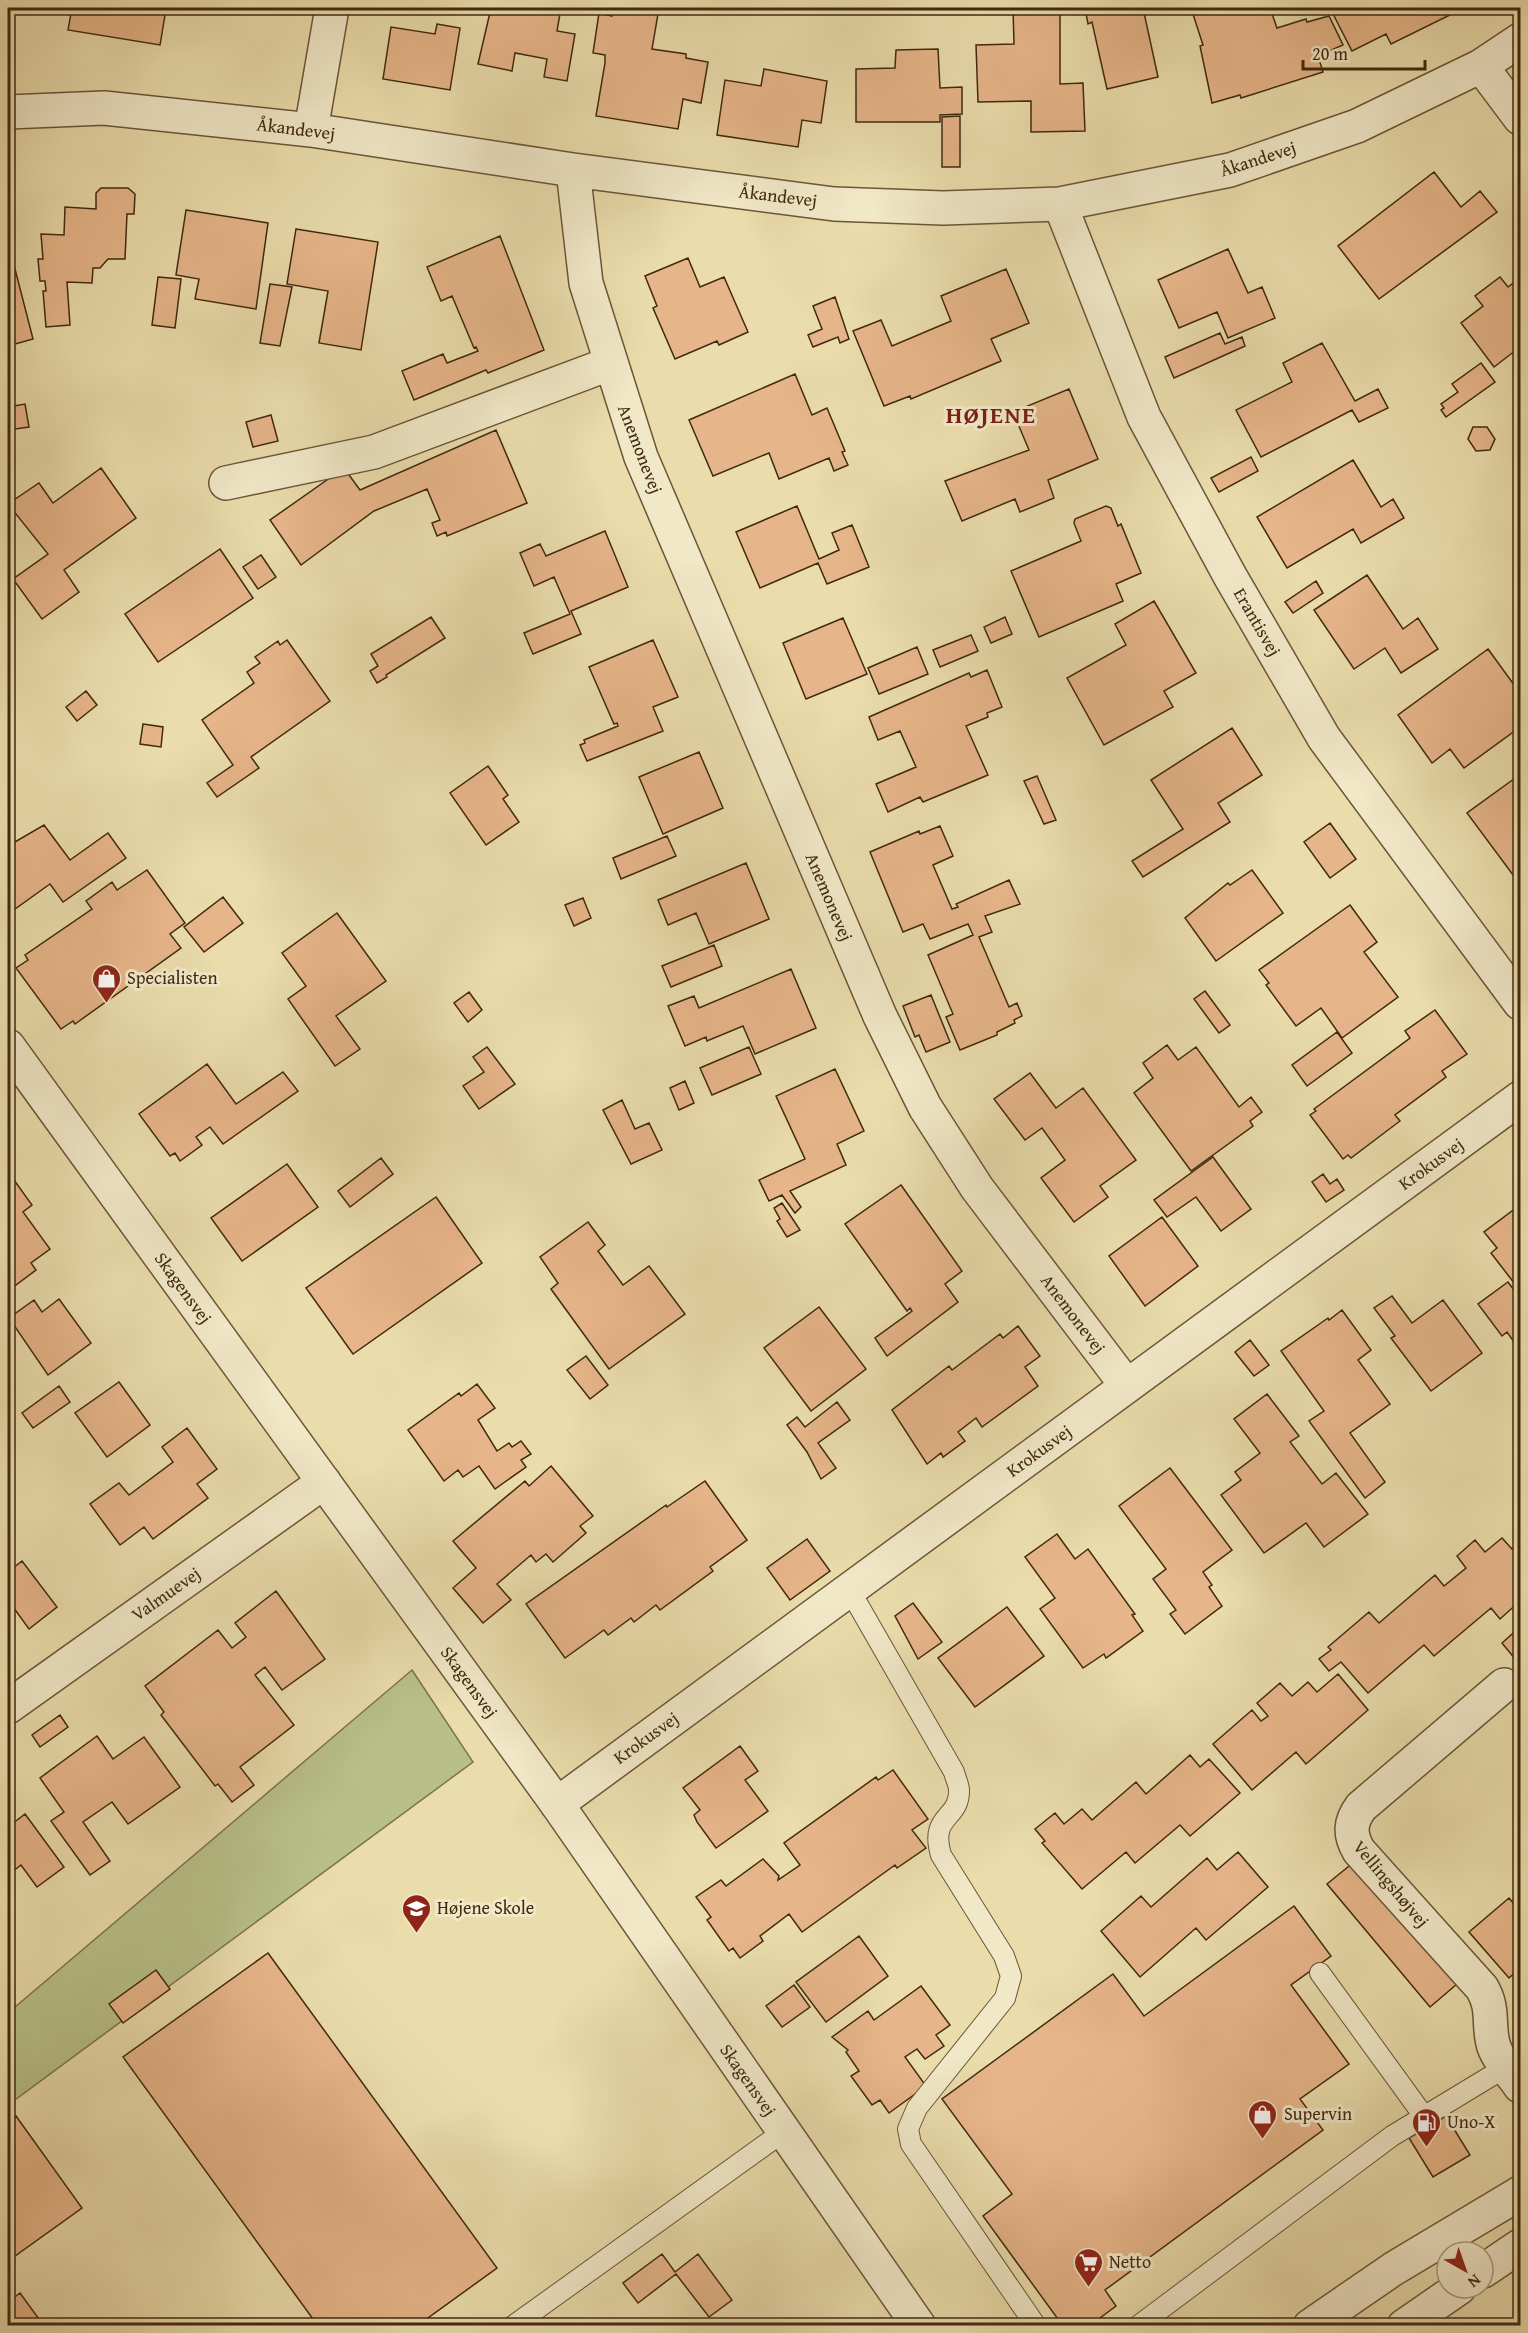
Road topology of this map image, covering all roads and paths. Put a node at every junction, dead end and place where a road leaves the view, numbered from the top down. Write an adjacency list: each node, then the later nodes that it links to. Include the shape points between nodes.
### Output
1 (332, 8): 6 (street)
2 (1521, 40): 3 (street, Åkandevej)
3 (1481, 66): 5 (street); 8 (street, Åkandevej, via 1357,126 1230,170)
4 (8, 112): 6 (street, Åkandevej, via 104,108)
5 (1521, 118)
6 (311, 130): 7 (street, Åkandevej)
7 (573, 170): 8 (street, Åkandevej, via 834,204 943,208); 9 (street, Anemonevej, via 586,283)
8 (1060, 204): 11 (street, Erantisvej, via 1144,417 1230,576 1324,738)
9 (609, 364): 10 (street, via 374,452); 14 (street, Anemonevej, via 641,457 880,1016 920,1097 977,1188)
10 (226, 483)
11 (1521, 1003)
12 (8, 1046): 15 (street, Skagensvej)
13 (1521, 1098): 14 (street, Krokusvej)
14 (1127, 1386): 16 (street, Krokusvej)
15 (324, 1482): 18 (street, Valmuevej); 19 (street, Skagensvej)
16 (849, 1589): 19 (street, Krokusvej); 30 (lane, via 954,1772 959,1790 955,1807 939,1823 936,1839 940,1855 1004,1956 1011,1976 1005,1998 917,2108 908,2129 911,2144)
17 (1504, 1685): 21 (street, Vellingshøjvej, via 1361,1807 1351,1828 1359,1851 1482,1988 1492,2013 1495,2050)
18 (8, 1707)
19 (557, 1804): 23 (street, Skagensvej)
20 (1320, 1973): 22 (lane)
21 (1514, 2076): 22 (lane)
22 (1424, 2115): 31 (lane)
23 (783, 2132): 28 (lane); 29 (street, Skagensvej)
24 (1521, 2193): 32 (street, via 1393,2269)
25 (1521, 2246): 26 (street)
26 (1495, 2263)
27 (1441, 2300): 33 (street)
28 (513, 2325)
29 (919, 2325)
30 (1036, 2325)
31 (1138, 2325)
32 (1310, 2325)
33 (1404, 2325)

